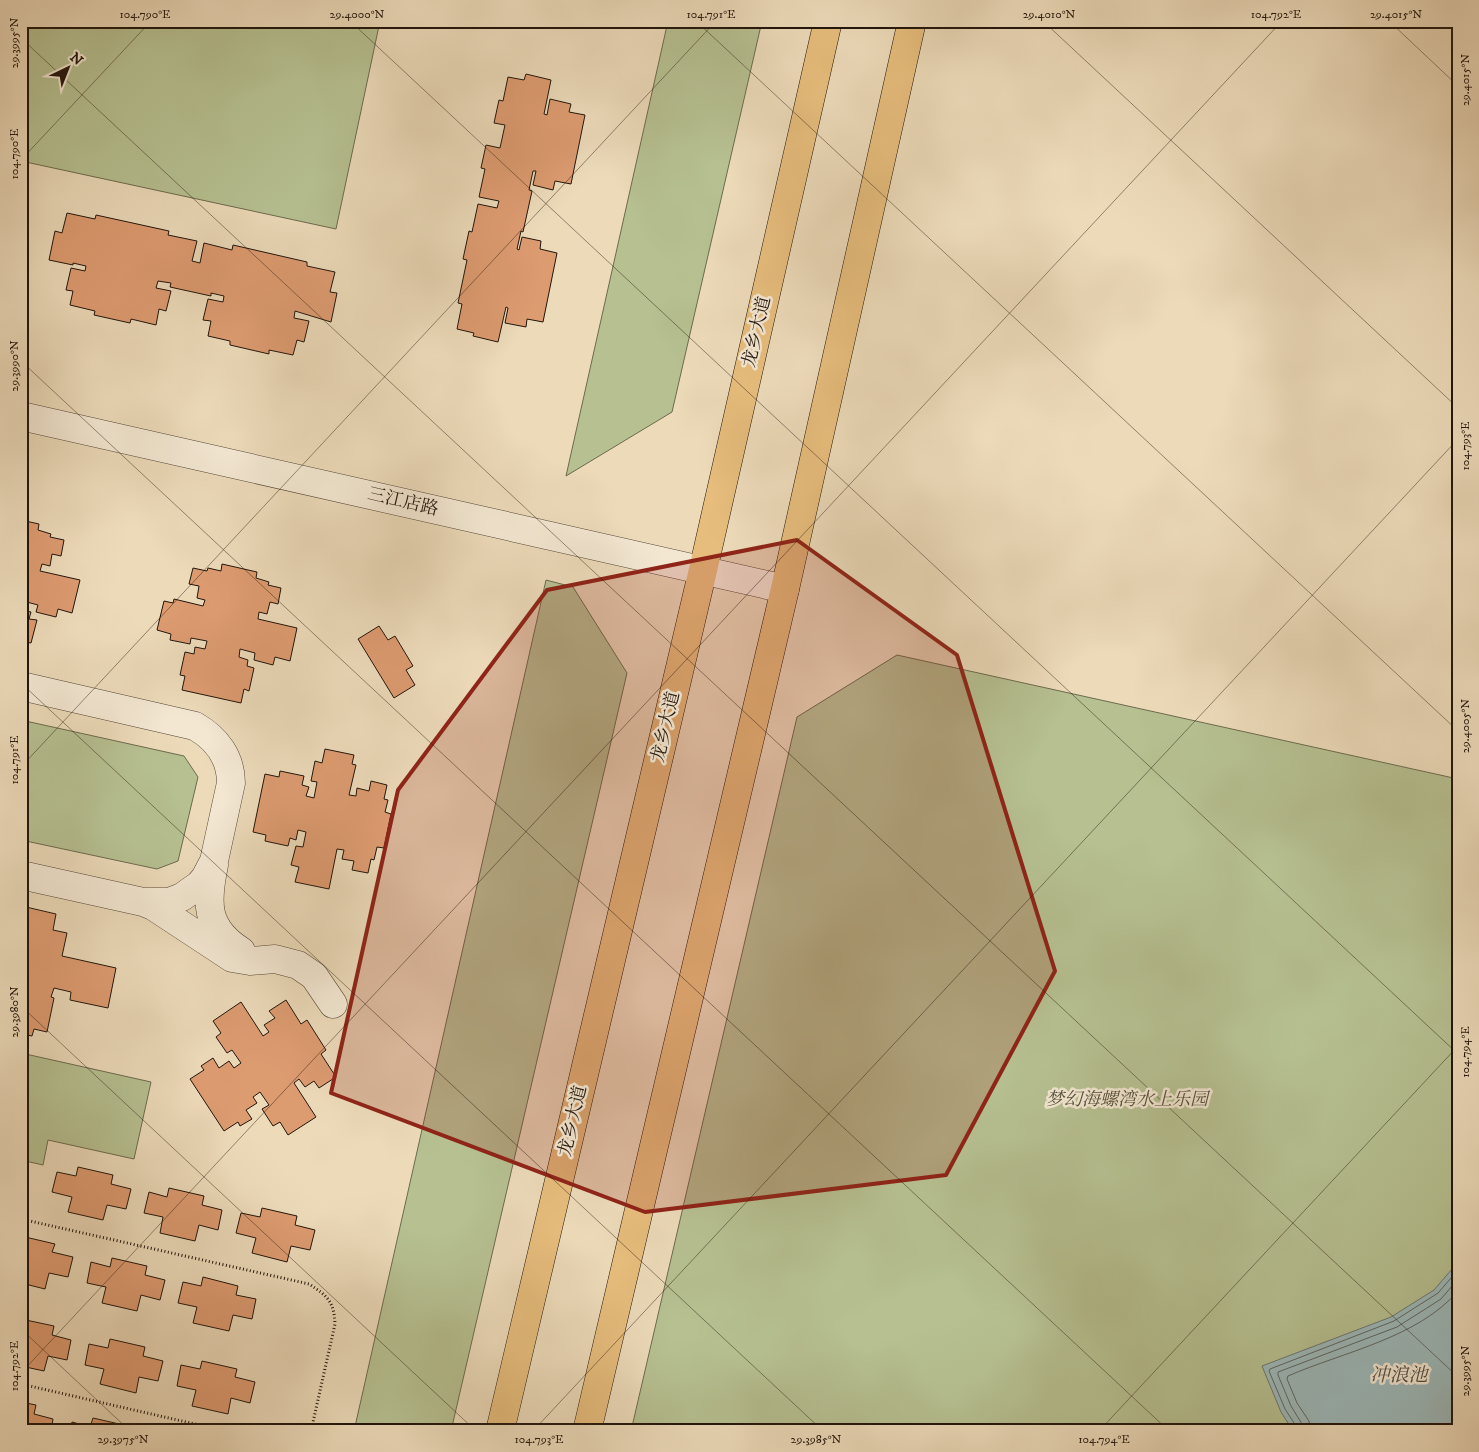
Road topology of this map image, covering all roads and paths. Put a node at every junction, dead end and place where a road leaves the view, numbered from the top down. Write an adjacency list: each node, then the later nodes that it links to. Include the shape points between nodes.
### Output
1 (828, 21): 4 (main road, 龙乡大道)
2 (912, 21): 5 (main road)
3 (21, 416): 4 (street, 三江店路)
4 (703, 570): 5 (street, 三江店路); 16 (main road, 龙乡大道)
5 (784, 589): 17 (main road)
6 (21, 686): 7 (street, via 186,722 209,736 227,758 231,774)
7 (214, 861): 9 (street, via 206,878 182,898 169,902); 10 (street, via 208,898 216,926 227,941 242,952)
8 (21, 875): 9 (street)
9 (143, 902): 10 (street, via 232,958)
10 (266, 959): 11 (street, via 287,961 307,971)
11 (333, 1004)
12 (21, 1219): 15 (path, via 309,1284 323,1293 334,1310 335,1324)
13 (21, 1384): 14 (path)
14 (224, 1431)
15 (311, 1431)
16 (500, 1431)
17 (587, 1431)

